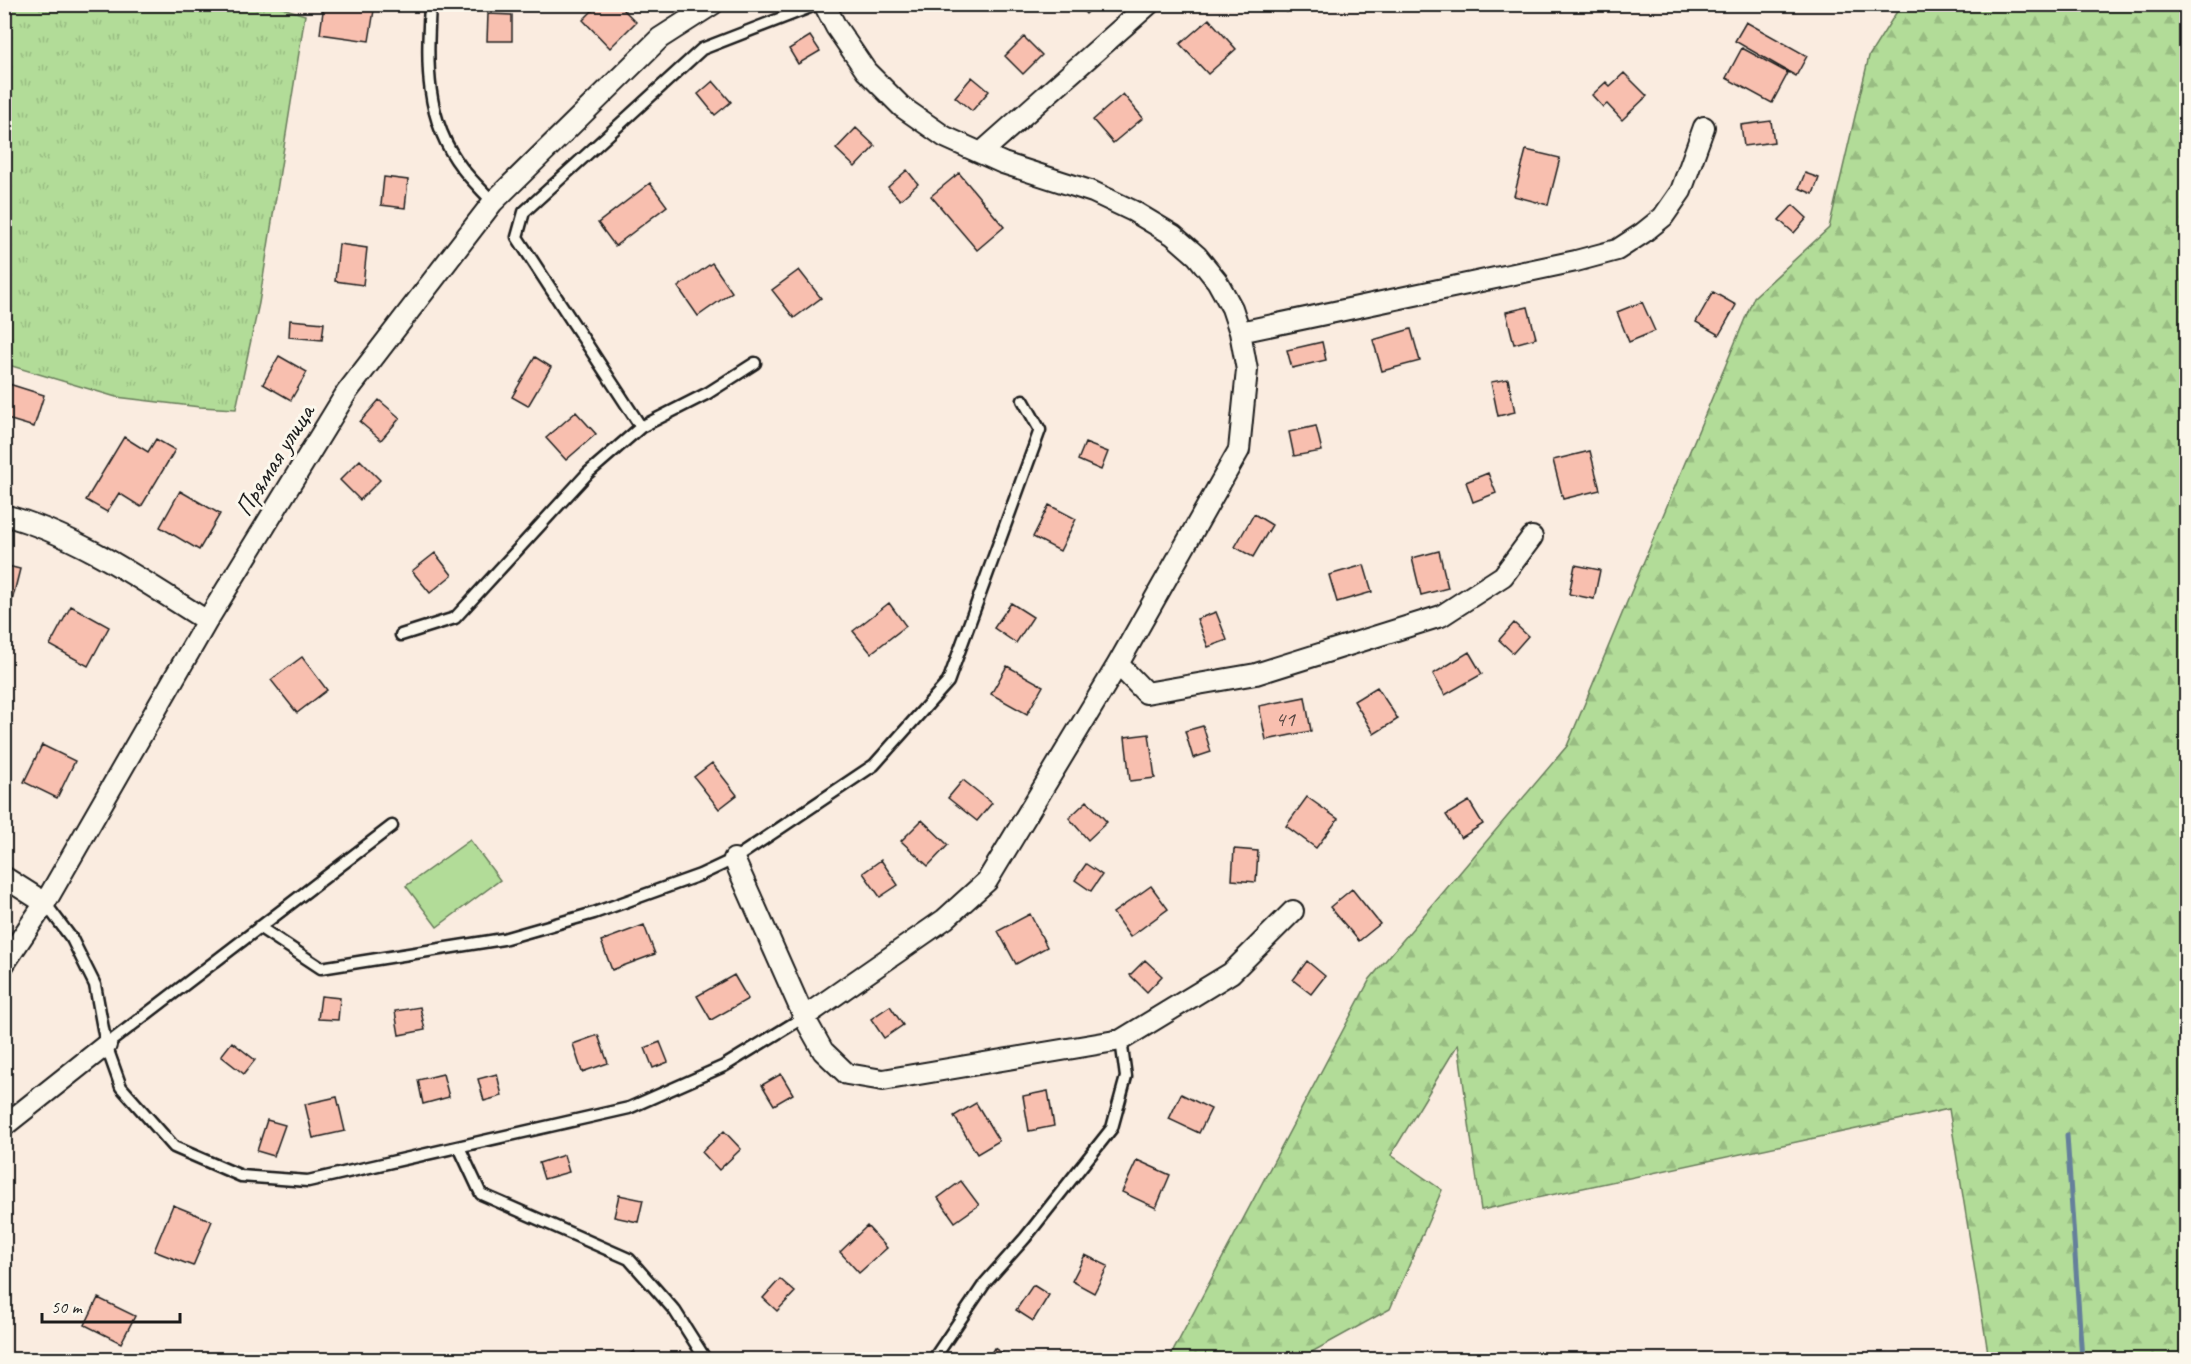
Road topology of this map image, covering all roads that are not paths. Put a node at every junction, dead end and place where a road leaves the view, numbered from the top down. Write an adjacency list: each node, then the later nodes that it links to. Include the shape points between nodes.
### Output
1 (430, 4): 8 (lane, via 430,100 442,134 461,167)
2 (713, 4): 8 (street, Прямая улица, via 660,38)
3 (818, 4): 12 (lane, via 702,49 524,212 517,237)
4 (824, 4): 7 (street, via 866,71 902,107 945,137)
5 (1149, 4): 7 (street)
6 (1704, 127): 9 (street, via 1681,191 1663,217 1617,250)
7 (981, 153): 9 (street, via 1093,192 1173,235 1197,256 1217,282)
8 (493, 202): 15 (street, Прямая улица, via 347,392)
9 (1240, 332): 17 (street, via 1247,370 1239,450)
10 (755, 363): 12 (lane, via 708,393)
11 (1023, 400): 19 (lane, via 1040,430 948,682 874,765)
12 (641, 427): 16 (lane, via 588,473 455,618)
13 (4, 515): 15 (street, via 30,522 106,559)
14 (1532, 537): 17 (street, via 1503,576 1441,616 1267,670 1146,693)
15 (207, 621): 21 (street, Прямая улица)
16 (401, 635)
17 (1118, 664): 25 (street, via 987,881 945,919)
18 (392, 826): 23 (lane)
19 (734, 859): 23 (lane, via 594,913 503,939 321,968); 25 (street)
20 (4, 877): 21 (street)
21 (45, 903): 24 (street, Прямая улица); 27 (lane, via 72,939 95,985)
22 (1293, 911): 26 (street, via 1232,973)
23 (259, 927): 27 (lane)
24 (4, 964)
25 (804, 1017): 26 (street, via 823,1051 847,1074 883,1080); 29 (lane, via 724,1066 629,1108)
26 (1121, 1040): 31 (lane, via 1126,1077 1112,1128 985,1283)
27 (106, 1045): 28 (street); 29 (lane, via 121,1087 174,1147 240,1176 308,1181)
28 (4, 1126)
29 (459, 1147): 30 (lane, via 481,1194 629,1259 675,1311)
30 (706, 1359)
31 (933, 1359)

